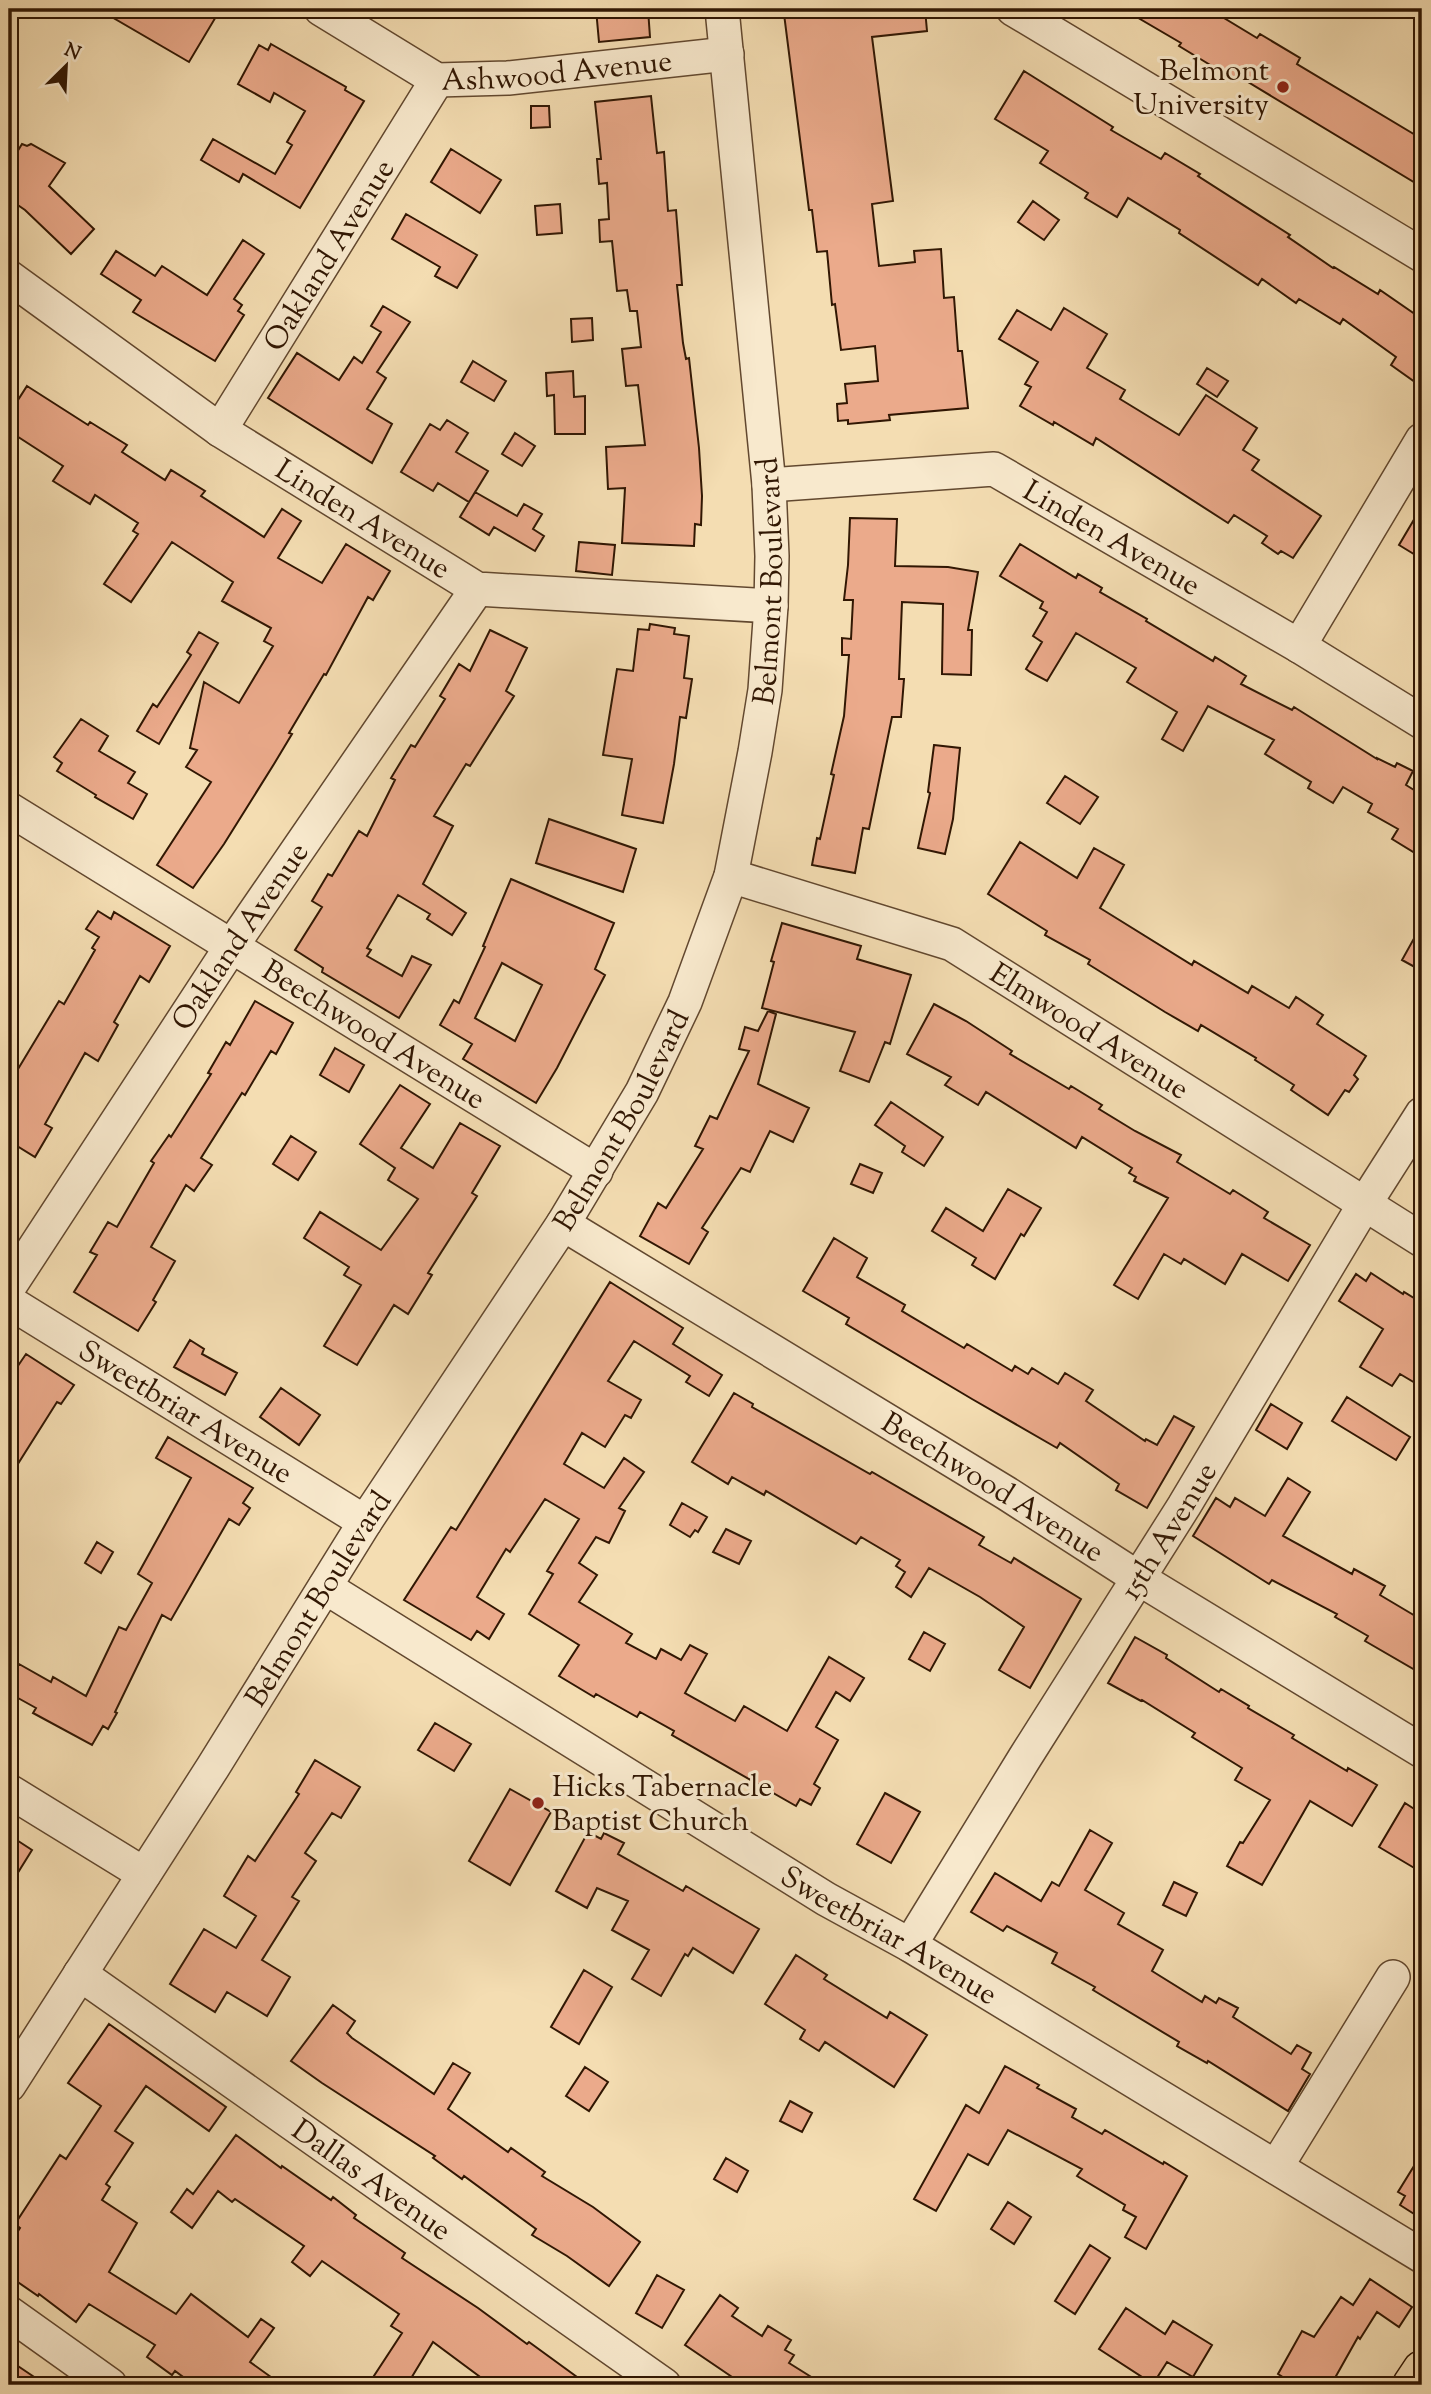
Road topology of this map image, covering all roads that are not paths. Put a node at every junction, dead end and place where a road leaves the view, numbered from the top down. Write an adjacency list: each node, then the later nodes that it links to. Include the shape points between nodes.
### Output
1 (321, 9): 5 (street, Ashwood Avenue)
2 (722, 9): 4 (street, Belmont Boulevard)
3 (1013, 9): 6 (street)
4 (727, 54): 5 (street, Ashwood Avenue, via 508,78); 10 (street, Belmont Boulevard)
5 (436, 80): 8 (street, Oakland Avenue)
6 (1422, 255)
7 (9, 277): 8 (street, Linden Avenue)
8 (220, 430): 11 (street, Linden Avenue)
9 (1422, 440): 13 (street)
10 (769, 485): 12 (street, Belmont Boulevard); 13 (street, Linden Avenue, via 993,469)
11 (477, 589): 12 (street, Linden Avenue); 17 (street, Oakland Avenue)
12 (771, 606): 16 (street, Belmont Boulevard, via 765,690)
13 (1299, 646): 14 (street, Linden Avenue)
14 (1422, 722)
15 (9, 809): 17 (street, Beechwood Avenue)
16 (731, 876): 19 (street, Belmont Boulevard, via 685,1002 642,1092); 20 (street, Elmwood Avenue, via 952,944)
17 (231, 947): 19 (street, Beechwood Avenue); 23 (street, Oakland Avenue)
18 (1422, 1114): 20 (street, 15th Avenue)
19 (596, 1171): 21 (street, Belmont Boulevard)
20 (1364, 1205): 22 (street, Elmwood Avenue); 26 (street, 15th Avenue)
21 (564, 1224): 25 (street, Belmont Boulevard); 26 (street, Beechwood Avenue, via 994,1485)
22 (1422, 1240)
23 (9, 1287)
24 (9, 1302): 25 (street, Sweetbriar Avenue)
25 (365, 1522): 27 (street, Belmont Boulevard)
26 (1138, 1578): 28 (street, Beechwood Avenue); 31 (street, 15th Avenue)
27 (325, 1587): 30 (street, Belmont Boulevard); 31 (street, Sweetbriar Avenue, via 826,1899)
28 (1422, 1751)
29 (9, 1791): 30 (street)
30 (144, 1874): 32 (street, Belmont Boulevard)
31 (911, 1945): 35 (street, Sweetbriar Avenue)
32 (80, 1974): 34 (street, Belmont Boulevard); 40 (street, Dallas Avenue)
33 (1393, 1977): 35 (street)
34 (9, 2085)
35 (1276, 2167): 36 (street, Sweetbriar Avenue)
36 (1422, 2256)
37 (9, 2313): 39 (street)
38 (1422, 2370): 41 (main road)
39 (110, 2385)
40 (664, 2385)
41 (1412, 2385)

